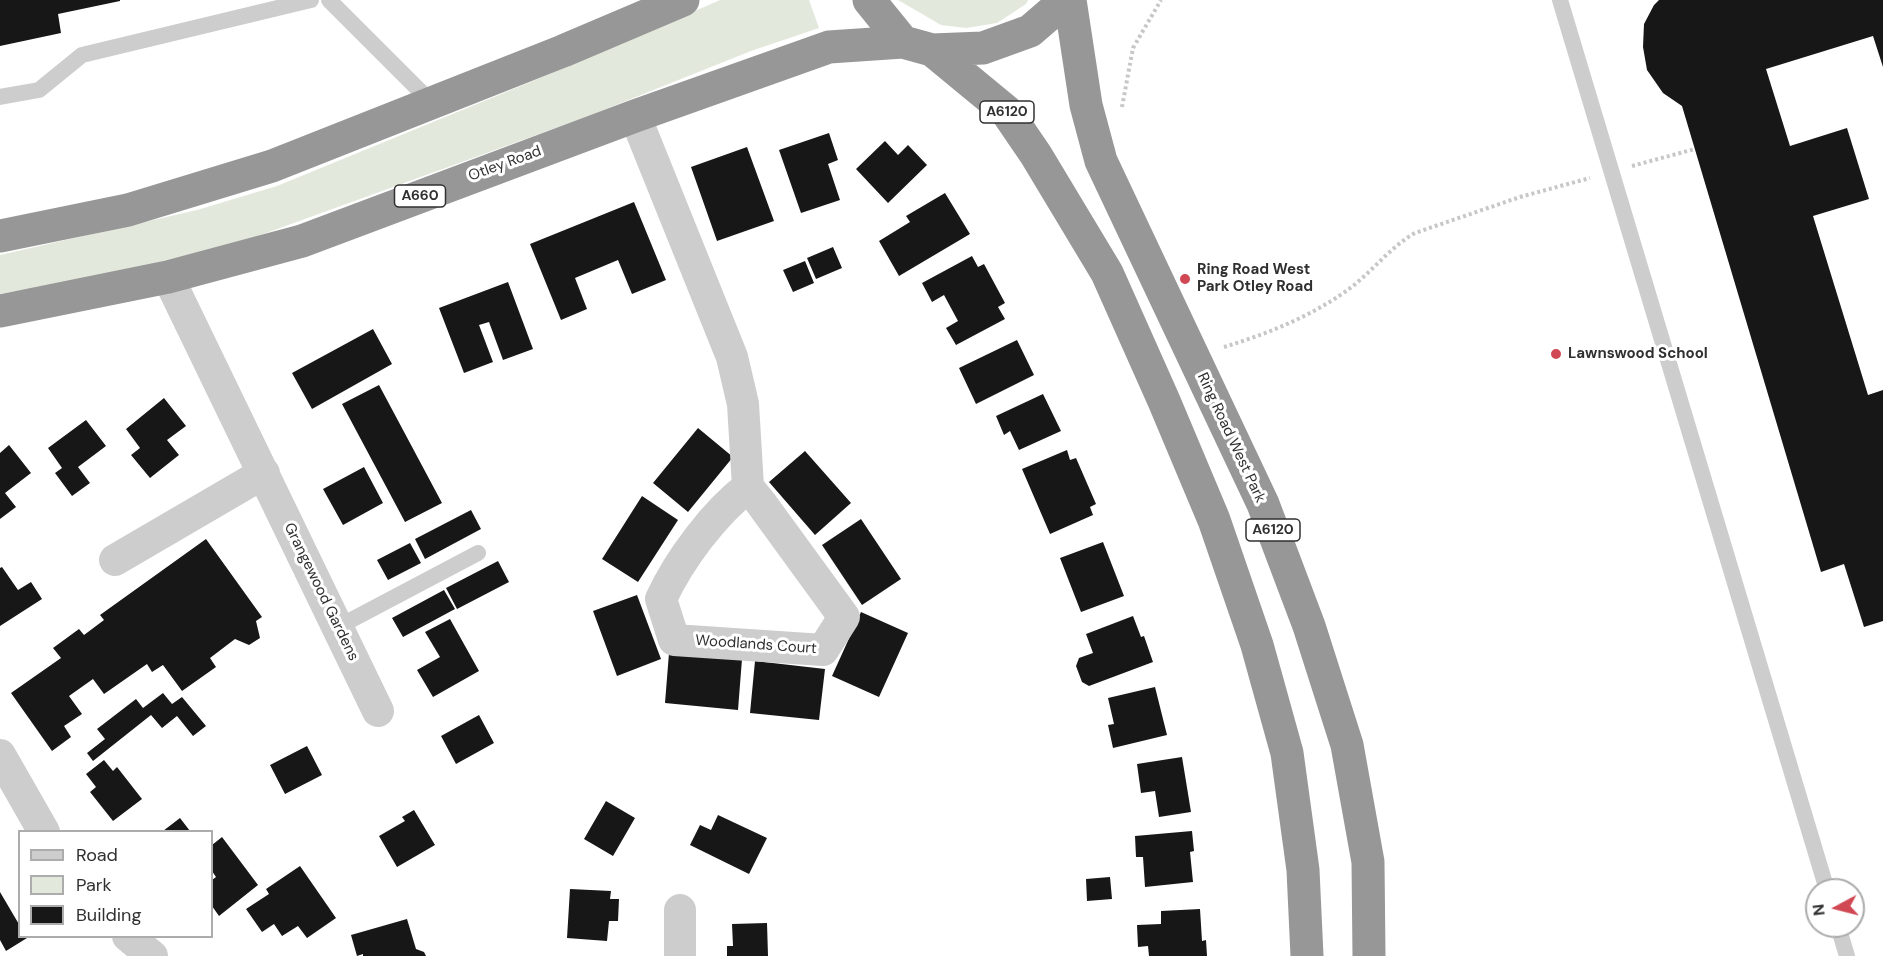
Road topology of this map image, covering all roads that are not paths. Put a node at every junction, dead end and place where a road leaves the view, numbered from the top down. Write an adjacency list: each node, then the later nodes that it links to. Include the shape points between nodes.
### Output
1 (311, 0): 8 (lane, via 82,55 39,90)
2 (329, 0): 9 (lane)
3 (683, 0): 9 (highway)
4 (869, 0): 7 (highway, A6120)
5 (1068, 0): 7 (highway, A6120, via 1030,31 983,48); 29 (highway, Ring Road West Park / A6120, via 1086,105 1101,161 1263,504 1309,626 1347,746 1368,862)
6 (1560, 0): 22 (lane)
7 (917, 46): 10 (highway, Otley Road / A660, via 829,46); 28 (highway, A6120, via 1006,111 1036,154 1107,273 1215,520 1257,645 1287,753 1303,870)
8 (0, 97)
9 (431, 102): 11 (highway, via 272,166 128,210)
10 (635, 116): 12 (highway, Otley Road / A660, via 302,241); 15 (street, via 732,357 743,404)
11 (0, 236)
12 (168, 277): 13 (highway, Otley Road / A660); 14 (street, Grangewood Gardens)
13 (0, 311)
14 (264, 473): 17 (street); 18 (street, Grangewood Gardens)
15 (748, 487): 15 (street, Woodlands Court, via 728,502 672,574 661,599 674,640 823,650 844,616)
16 (478, 554): 18 (lane)
17 (116, 560)
18 (338, 627): 19 (street, Grangewood Gardens)
19 (378, 711)
20 (0, 755): 21 (street)
21 (43, 830)
22 (1823, 878)
23 (680, 910): 27 (street)
24 (130, 938): 26 (street)
25 (1842, 938): 30 (lane)
26 (152, 956)
27 (680, 956)
28 (1307, 956)
29 (1369, 956)
30 (1847, 956)

